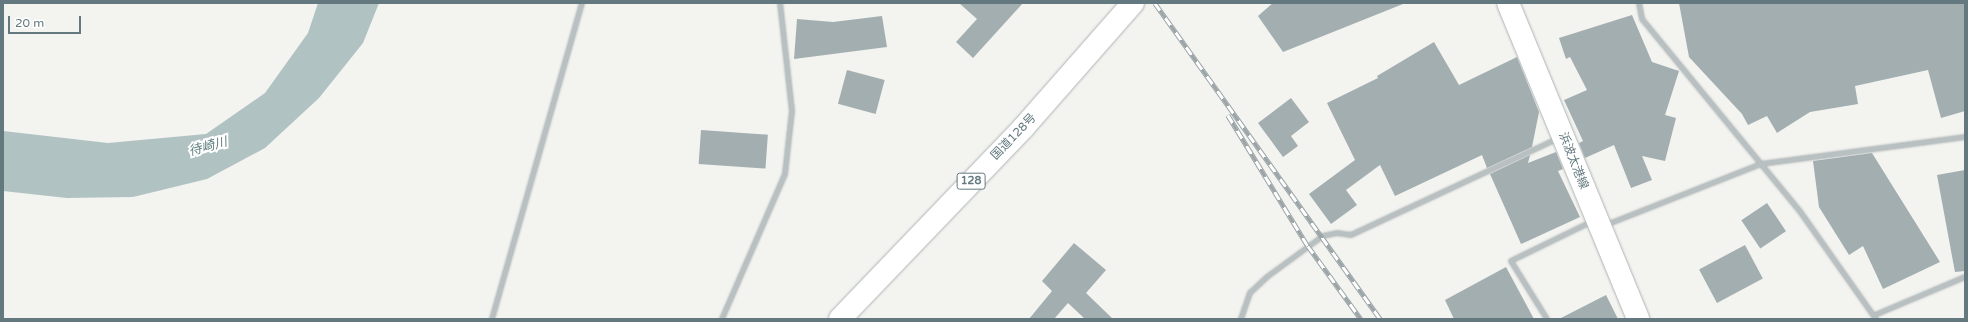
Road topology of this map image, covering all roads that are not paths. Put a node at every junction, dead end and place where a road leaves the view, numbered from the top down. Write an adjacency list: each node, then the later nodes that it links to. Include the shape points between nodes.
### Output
1 (582, 3): 12 (street)
2 (780, 3): 13 (street, via 792,111 785,174)
3 (1133, 3): 14 (main road, 国道128号 / 128, via 1102,42)
4 (1508, 3): 6 (main road, 浜波太港線)
5 (1640, 3): 8 (street, via 1642,19)
6 (1562, 136): 9 (main road, 浜波太港線); 15 (street, via 1351,235 1336,233 1323,236 1267,276 1250,293)
7 (1965, 137): 8 (street)
8 (1761, 164): 9 (street); 11 (street, via 1799,210)
9 (1598, 223): 16 (street, via 1511,261); 17 (main road, 浜波太港線)
10 (1965, 277): 11 (street)
11 (1876, 317)
12 (492, 319)
13 (722, 319)
14 (840, 319)
15 (1241, 319)
16 (1547, 319)
17 (1638, 319)

